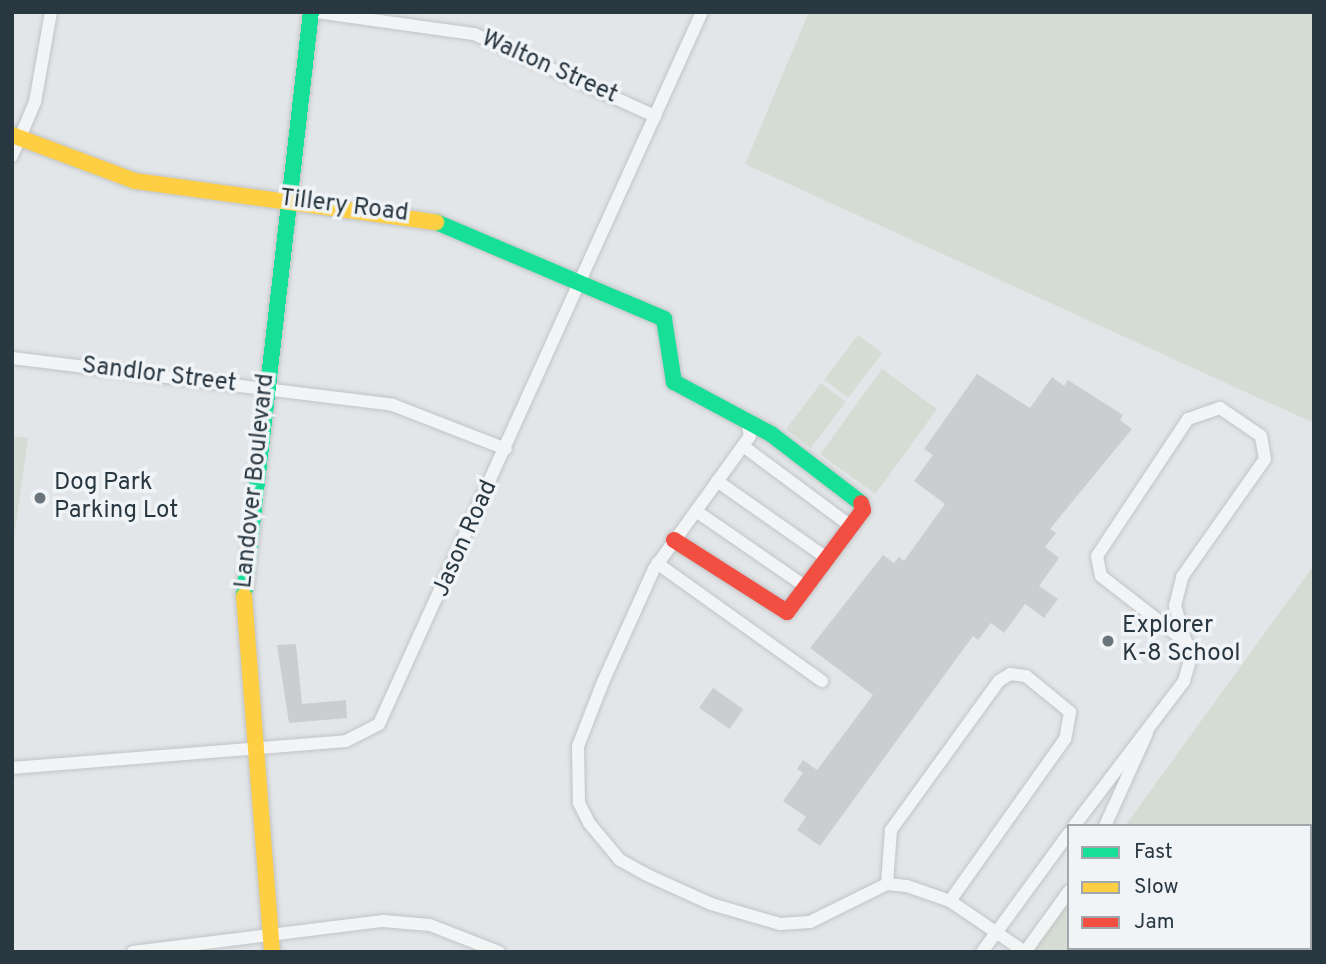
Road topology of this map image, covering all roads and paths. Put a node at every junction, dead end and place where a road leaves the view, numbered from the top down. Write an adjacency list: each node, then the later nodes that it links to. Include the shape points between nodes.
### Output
1 (51, 12): 5 (street, via 44,64)
2 (313, 12): 4 (street, Walton Street, via 474,34); 7 (street, Landover Boulevard)
3 (702, 12): 4 (street, Jason Road)
4 (655, 116): 8 (street, Jason Road)
5 (16, 136): 6 (street); 7 (street, Tillery Road, via 135,181)
6 (12, 156)
7 (289, 200): 8 (street, Tillery Road, via 438,221); 10 (street, Landover Boulevard)
8 (581, 282): 11 (street, Tillery Road, via 664,319 674,382); 13 (street, Jason Road)
9 (12, 358): 10 (street, Sandlor Street)
10 (266, 389): 13 (street, Sandlor Street, via 413,409); 24 (street, Landover Boulevard, via 243,604)
11 (747, 421): 12 (street, via 750,436); 16 (street, via 861,501 863,510)
12 (743, 446): 14 (street); 16 (street)
13 (506, 449): 24 (street, Jason Road, via 379,724 346,741)
14 (717, 481): 15 (street); 18 (street)
15 (696, 511): 17 (street); 20 (street)
16 (852, 527): 18 (street)
17 (674, 540): 19 (street); 20 (street, via 777,611 787,612)
18 (828, 559): 20 (street)
19 (657, 563): 22 (street); 29 (street, via 578,746 579,803 605,845 628,865 700,899 780,924 810,922)
20 (806, 587)
21 (1186, 642): 21 (street, via 1175,606 1182,577 1265,459 1261,436 1220,408 1188,419 1097,556 1101,576); 23 (street, via 1191,657 1184,681)
22 (822, 681)
23 (1148, 729): 26 (street); 27 (street)
24 (252, 750): 25 (street, Jason Road); 33 (street, Landover Boulevard)
25 (12, 768)
26 (1076, 824)
27 (1106, 824)
28 (1067, 836): 32 (street)
29 (887, 884): 31 (street); 31 (street, via 891,830 999,681 1010,674 1026,676 1070,712 1065,740)
30 (1067, 894): 38 (street)
31 (950, 901): 32 (street)
32 (998, 931): 37 (street); 38 (street)
33 (270, 932): 34 (street); 35 (street, Landover Boulevard); 36 (street, via 407,922 453,931)
34 (133, 952)
35 (272, 952)
36 (499, 952)
37 (982, 952)
38 (1025, 952)

